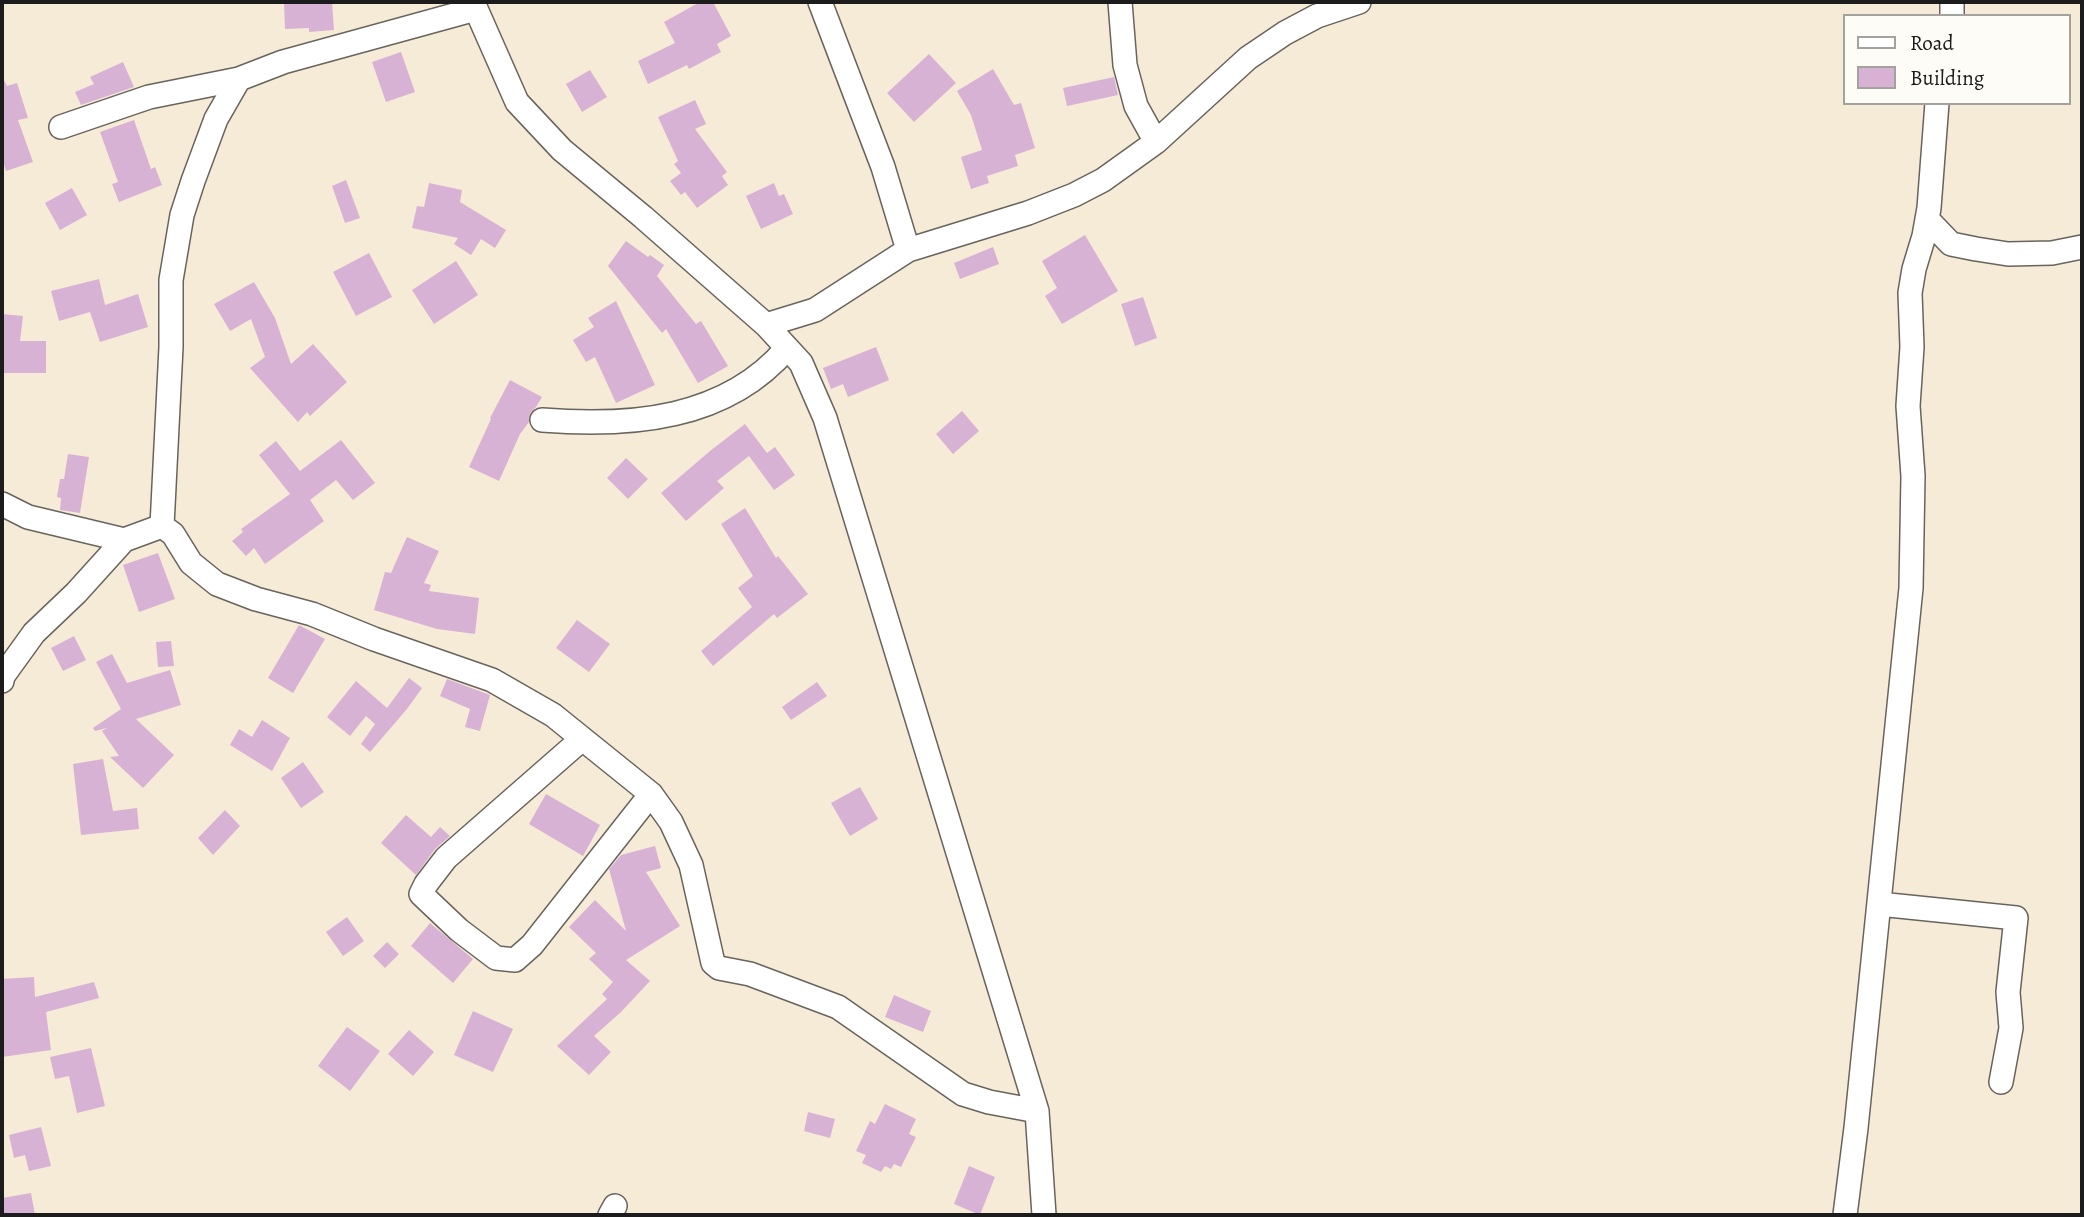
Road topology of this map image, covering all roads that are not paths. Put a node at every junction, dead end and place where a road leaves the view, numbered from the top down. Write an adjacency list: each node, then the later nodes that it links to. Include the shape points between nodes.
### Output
1 (820, 2): 11 (street, via 883,167)
2 (1120, 2): 8 (street, via 1125,65 1136,106)
3 (1359, 2): 8 (street, via 1317,16 1248,58)
4 (475, 6): 5 (street); 12 (street, via 517,102 562,150)
5 (239, 79): 7 (street, via 149,97); 16 (street, via 216,119 182,215 171,280)
6 (1937, 105): 9 (street)
7 (61, 127)
8 (1156, 142): 11 (street, via 1074,195)
9 (1927, 219): 10 (street, via 1951,244 1976,249 2008,254); 21 (street, via 1910,293 1911,589)
10 (2082, 247)
11 (908, 250): 12 (street, via 815,310)
12 (766, 326): 13 (street)
13 (787, 348): 14 (street, via 752,381 705,405 631,422); 23 (street, via 801,363 825,418)
14 (542, 420)
15 (2, 504): 17 (street, via 28,517)
16 (163, 526): 17 (street); 19 (street, via 191,563 217,584 492,680 553,715)
17 (124, 540): 18 (street, via 34,633)
18 (2, 681)
19 (582, 739): 20 (street); 20 (street, via 446,858 426,884 421,894 459,930 496,958 515,960 532,945)
20 (651, 794): 23 (street, via 671,822 691,865 713,963 719,968 750,974 838,1007 963,1094)
21 (1879, 904): 22 (street, via 2016,918 2008,992 2011,1028); 25 (street)
22 (2001, 1082)
23 (1037, 1111): 24 (street)
24 (1044, 1215)
25 (1844, 1215)

